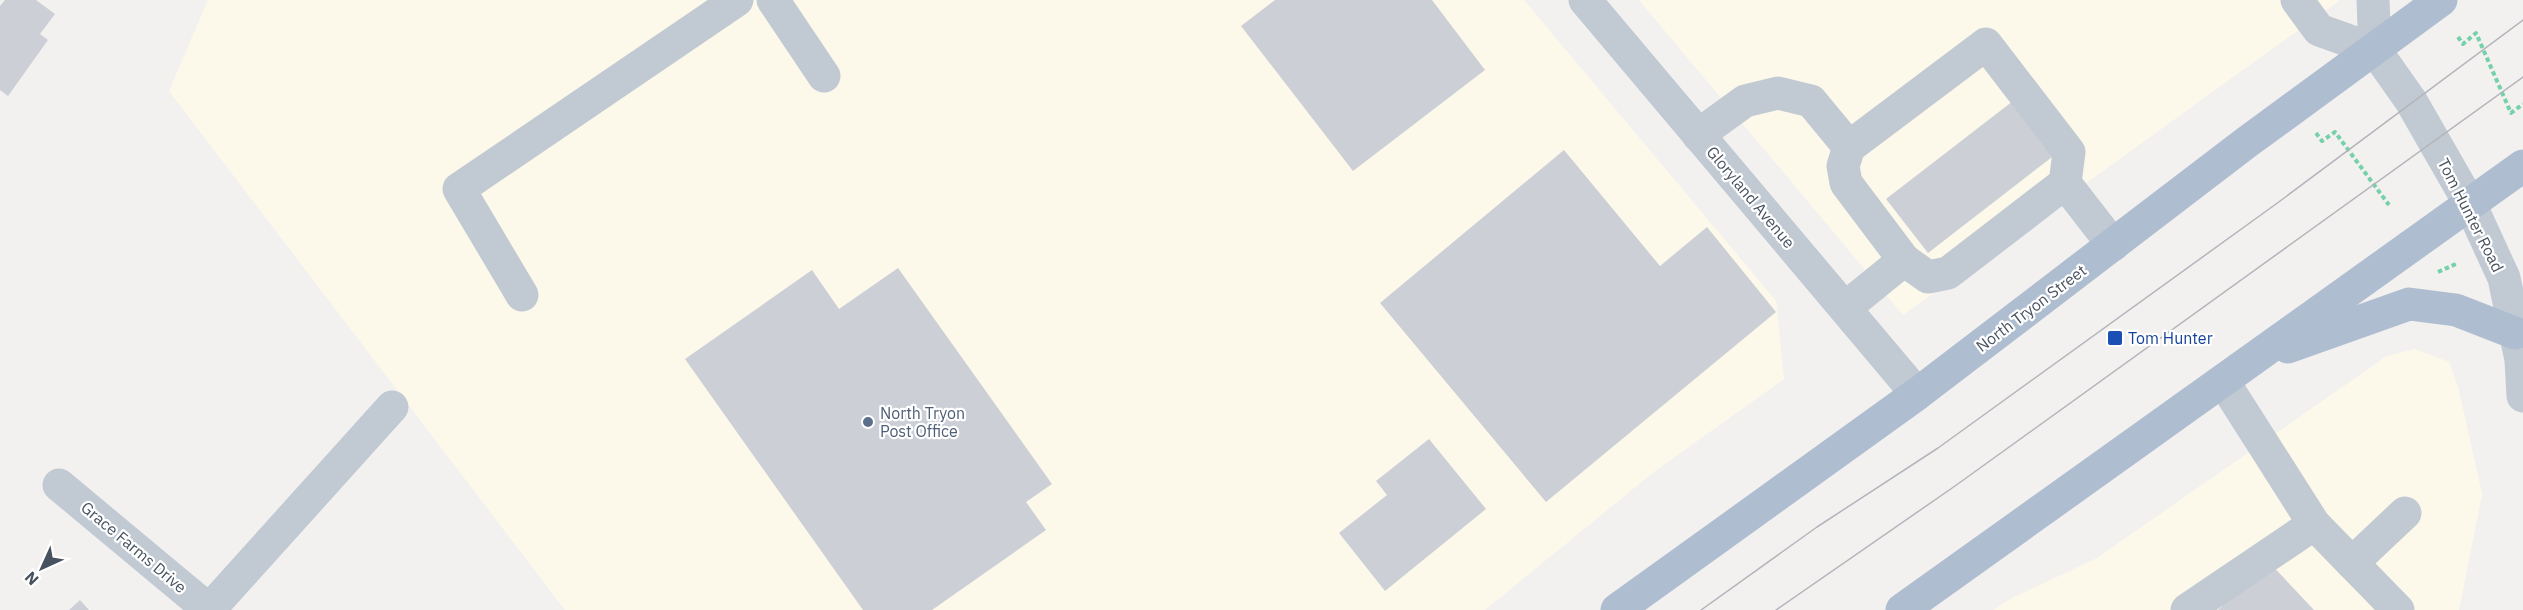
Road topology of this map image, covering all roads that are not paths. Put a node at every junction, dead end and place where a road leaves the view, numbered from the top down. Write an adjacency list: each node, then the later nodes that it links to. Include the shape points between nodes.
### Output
1 (737, 0): 16 (street, via 459,189)
2 (773, 0): 8 (street)
3 (1585, 0): 9 (street, Gloryland Avenue)
4 (2297, 0): 7 (street, via 2319,30)
5 (2373, 0): 7 (street)
6 (2441, 0): 7 (main road, North Tryon Street)
7 (2375, 50): 13 (street, Tom Hunter Road, via 2411,101); 14 (main road, North Tryon Street)
8 (824, 76)
9 (1698, 135): 10 (street, via 1745,101 1778,93 1811,102); 17 (street, Gloryland Avenue)
10 (1849, 147): 12 (street, via 1986,44 2068,152); 15 (street, via 1843,166 1846,183)
11 (2523, 166): 13 (main road)
12 (2066, 183): 14 (street); 15 (street, via 1948,273 1928,277)
13 (2470, 204): 18 (street, Tom Hunter Road, via 2504,278); 19 (main road)
14 (2113, 245): 21 (main road, North Tryon Street)
15 (1904, 260): 17 (street)
16 (522, 295)
17 (1845, 308): 21 (street, Gloryland Avenue)
18 (2515, 333): 19 (main road, via 2456,310 2409,304); 22 (street, Tom Hunter Road)
19 (2250, 361): 20 (main road)
20 (2223, 381): 26 (street); 30 (main road)
21 (1917, 394): 29 (main road, North Tryon Street)
22 (2523, 396)
23 (392, 407): 28 (street)
24 (59, 485): 28 (street, Grace Farms Drive)
25 (2405, 513): 27 (street)
26 (2314, 524): 27 (street); 31 (street)
27 (2352, 562): 32 (street)
28 (209, 610)
29 (1617, 610)
30 (1902, 610)
31 (2187, 610)
32 (2398, 610)

